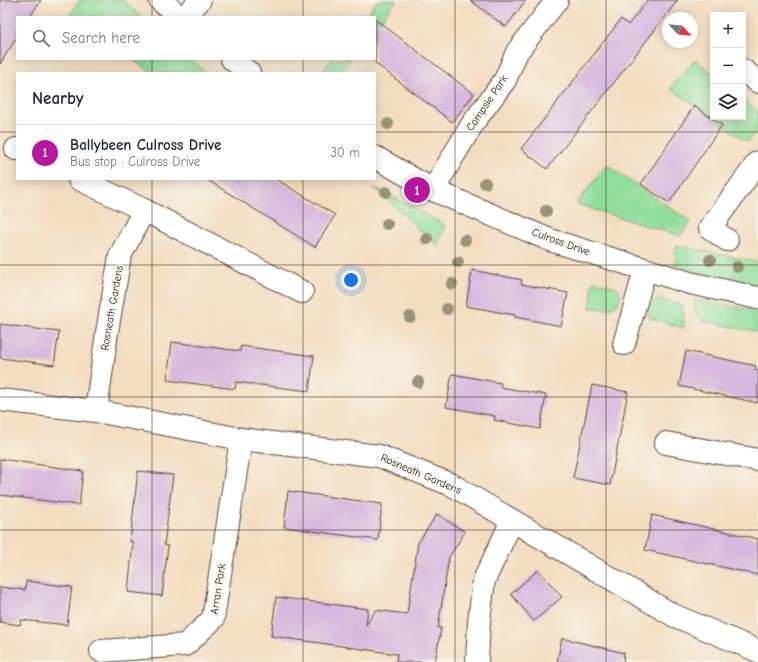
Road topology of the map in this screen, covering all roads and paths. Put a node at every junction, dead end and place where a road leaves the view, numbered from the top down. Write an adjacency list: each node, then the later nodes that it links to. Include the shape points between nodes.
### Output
1 (160, 0): 4 (street)
2 (200, 0): 5 (street)
3 (558, 0): 11 (street, Campsie Park, via 517,52 505,80 473,123)
4 (179, 16)
5 (186, 16)
6 (233, 60): 7 (street)
7 (249, 72)
8 (376, 158): 11 (street, Culross Drive)
9 (758, 162): 13 (street, via 710,228)
10 (82, 180): 12 (street)
11 (433, 190): 14 (street, Culross Drive, via 550,240)
12 (144, 210): 15 (street); 19 (street, Rosneath Gardens, via 120,256 106,332)
13 (727, 240)
14 (645, 270): 16 (street, Culross Drive); 17 (street)
15 (302, 292)
16 (758, 298)
17 (624, 344)
18 (0, 400): 19 (street, Rosneath Gardens)
19 (96, 411): 20 (street, Rosneath Gardens)
20 (241, 439): 23 (street, Rosneath Gardens, via 379,456 452,485); 24 (street, Arran Park, via 213,619 185,645)
21 (666, 442): 22 (street)
22 (758, 460)
23 (512, 520): 25 (street, Rosneath Gardens, via 673,615); 26 (street, via 484,580)
24 (101, 651)
25 (758, 651)
26 (477, 662)

